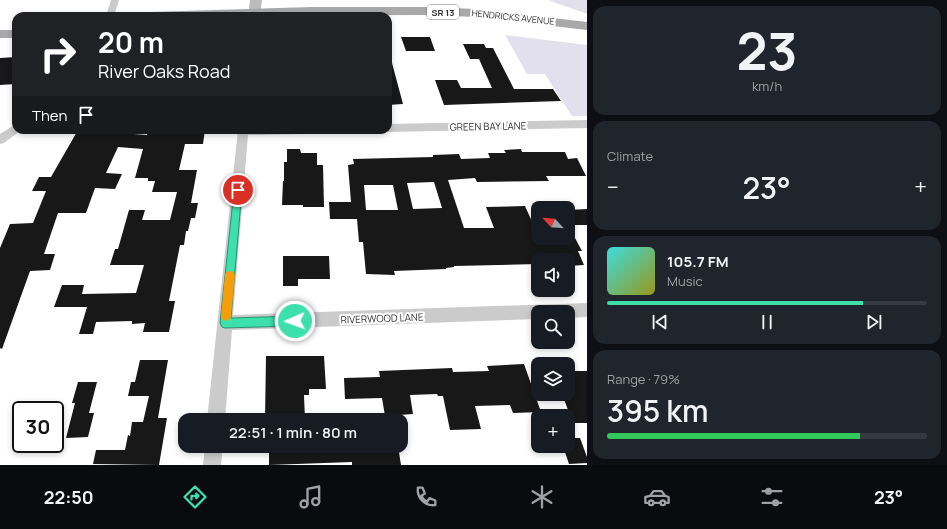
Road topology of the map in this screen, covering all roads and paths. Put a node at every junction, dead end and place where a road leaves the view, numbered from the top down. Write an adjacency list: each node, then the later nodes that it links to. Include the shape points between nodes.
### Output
1 (115, 0): 3 (street)
2 (255, 10): 4 (main road, HENDRICKS AVENUE / SR 13); 8 (main road, HENDRICKS AVENUE / SR 13, via 476,13)
3 (111, 12)
4 (221, 12)
5 (392, 20): 11 (main road, HENDRICKS AVENUE / SR 13, via 480,24)
6 (12, 23): 7 (main road)
7 (0, 24)
8 (587, 26)
9 (0, 34): 10 (main road)
10 (12, 34)
11 (587, 36)
12 (587, 124): 13 (street, GREEN BAY LANE)
13 (392, 128)
14 (12, 131): 16 (street)
15 (243, 134): 20 (street)
16 (0, 140)
17 (587, 310): 18 (street)
18 (575, 311)
19 (531, 312): 20 (street, RIVERWOOD LANE)
20 (225, 323): 21 (street)
21 (217, 413)
22 (213, 453): 23 (street)
23 (212, 465)

